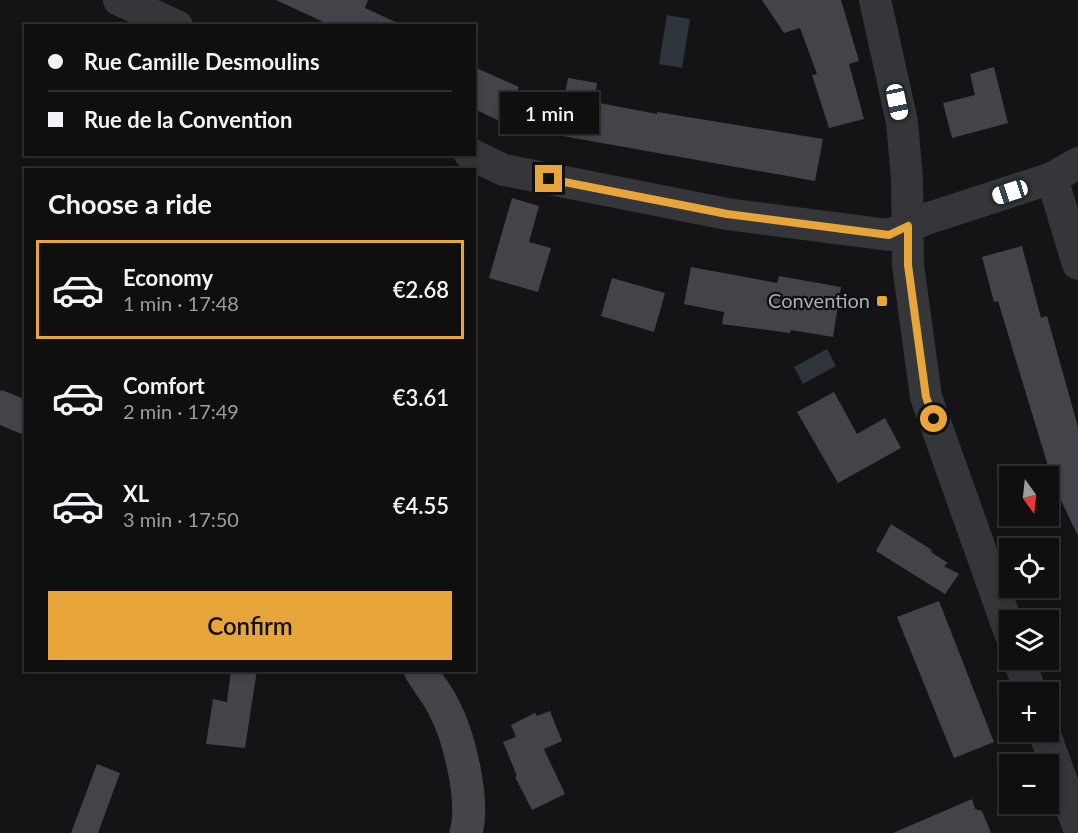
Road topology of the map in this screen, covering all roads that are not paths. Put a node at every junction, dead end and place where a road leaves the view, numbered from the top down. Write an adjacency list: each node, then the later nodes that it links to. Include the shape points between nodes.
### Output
1 (119, 0): 3 (street)
2 (875, 0): 6 (street, via 902,122)
3 (173, 24)
4 (474, 156): 6 (street, via 504,170 727,214 889,235)
5 (1065, 170): 6 (street); 7 (street)
6 (908, 226): 10 (street, via 908,265 926,397)
7 (1078, 264)
8 (0, 407): 9 (main road)
9 (24, 417)
10 (1002, 610)
11 (421, 672): 14 (main road, via 443,706 460,749 467,792)
12 (1048, 742): 13 (street)
13 (1078, 826)
14 (466, 833)

